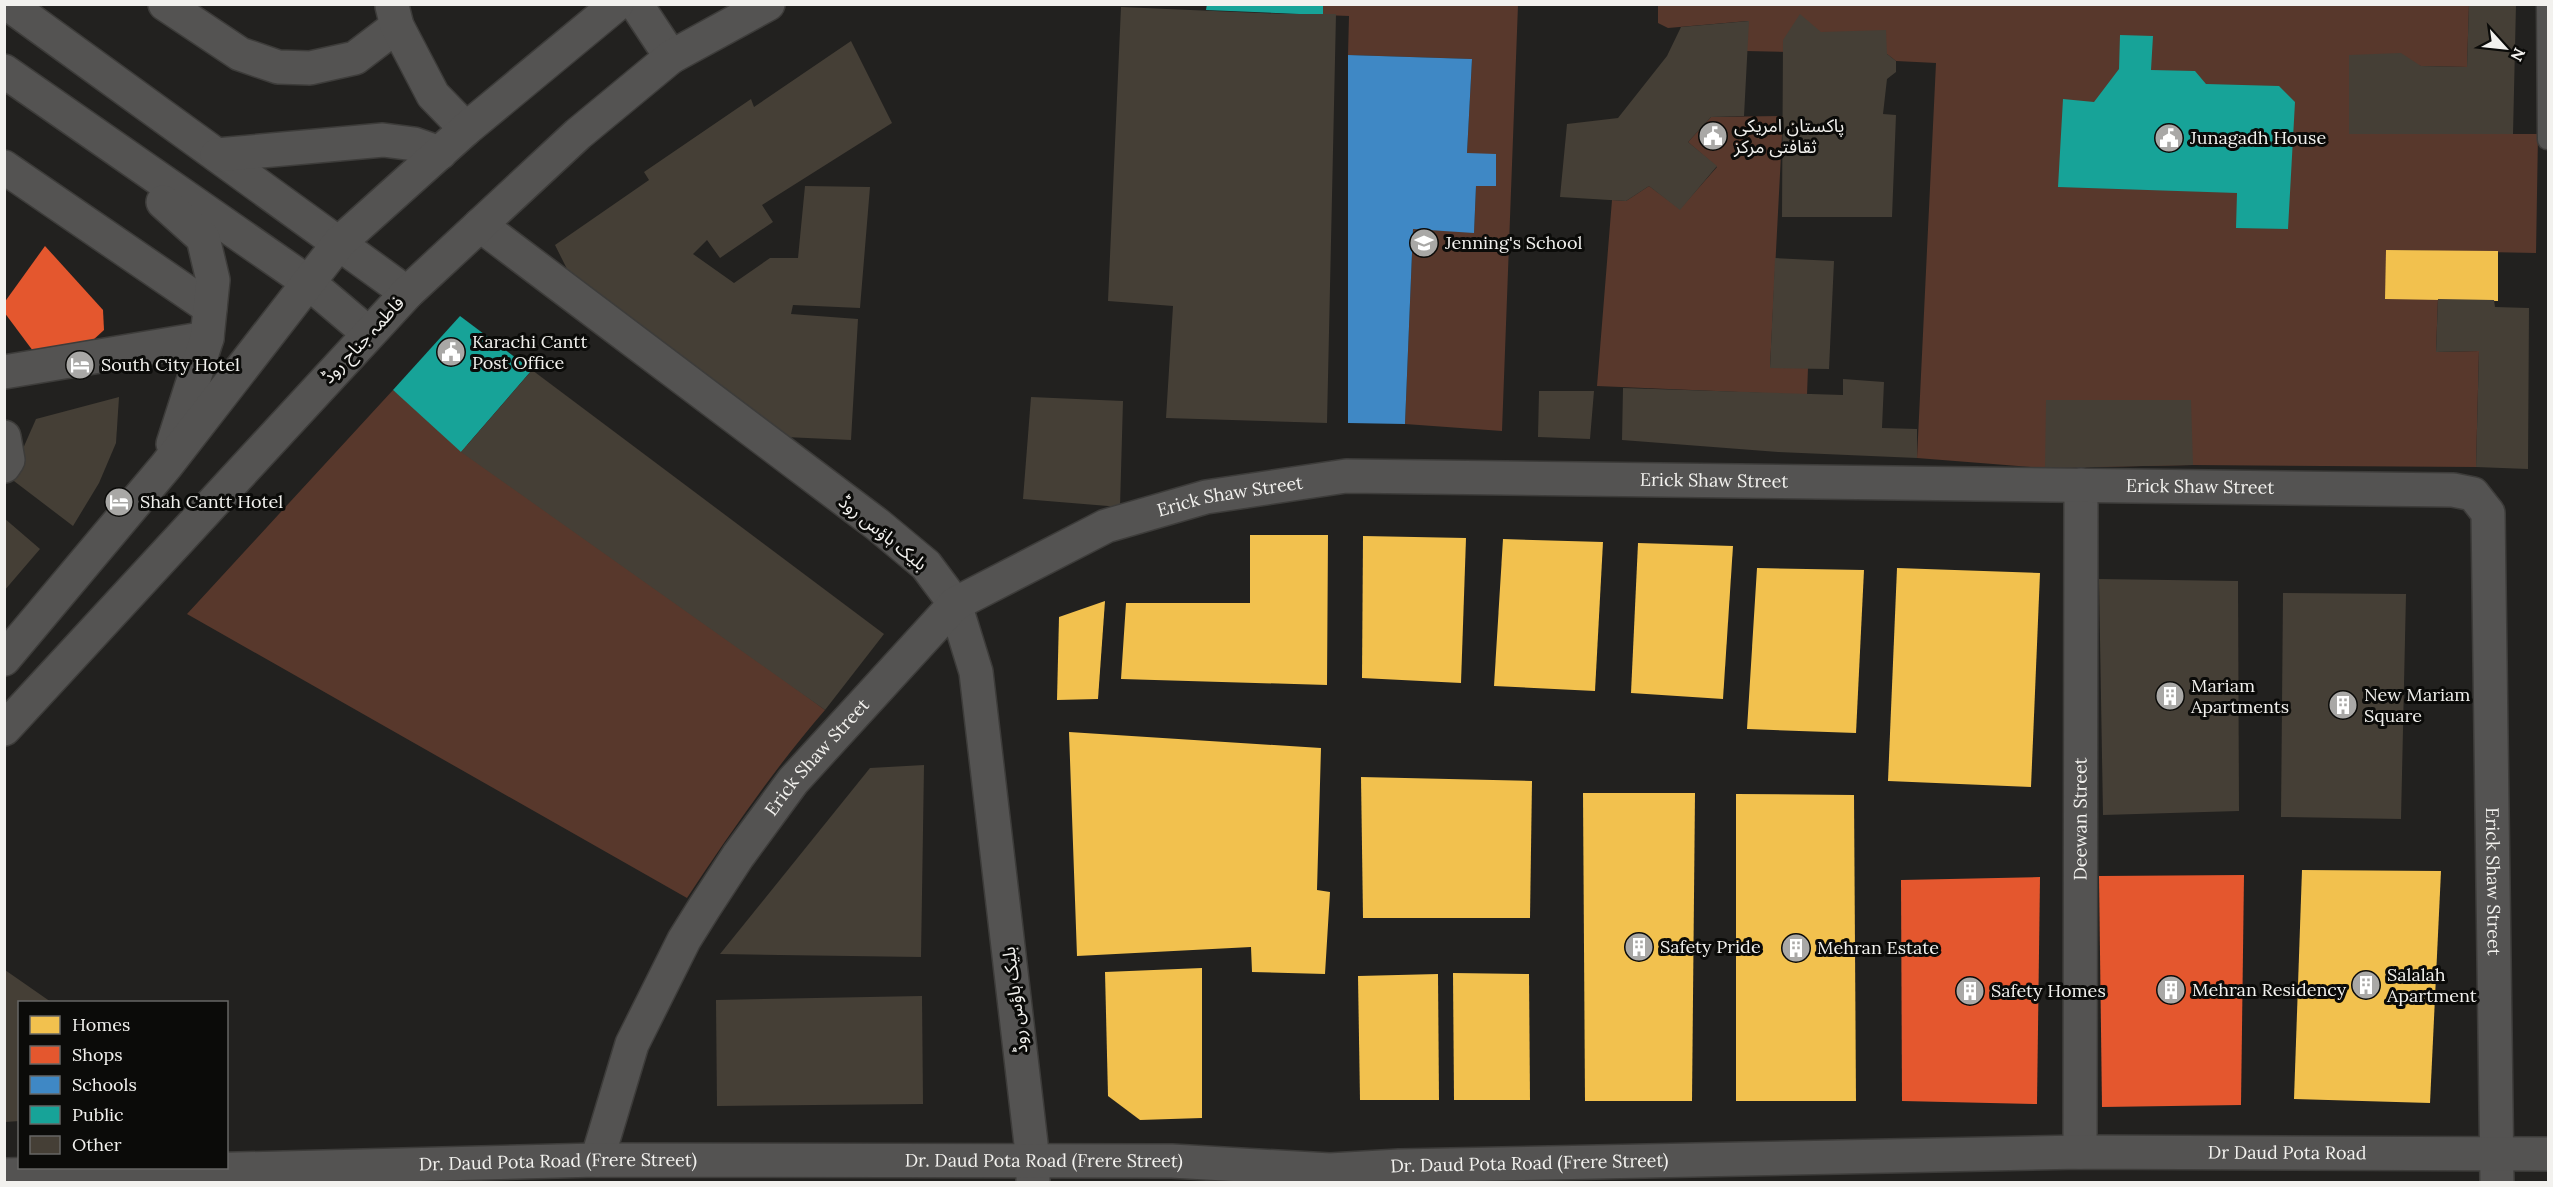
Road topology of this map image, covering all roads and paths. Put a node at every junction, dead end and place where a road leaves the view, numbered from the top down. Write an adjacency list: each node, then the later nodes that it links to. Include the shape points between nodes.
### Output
1 (8, 4): 14 (main road)
2 (165, 4): 7 (main road, via 240,54 278,67 310,68 355,57)
3 (617, 4): 11 (main road)
4 (636, 4): 8 (main road)
5 (768, 4): 8 (main road, فاطمہ جناح روڈ)
6 (2546, 4): 12 (lane)
7 (394, 15): 11 (main road, via 433,95)
8 (671, 57): 16 (main road, فاطمہ جناح روڈ, via 578,134)
9 (4, 71): 10 (main road)
10 (56, 105): 18 (main road); 20 (main road, via 203,238 213,280)
11 (465, 129): 13 (main road)
12 (2547, 140)
13 (440, 153): 14 (main road, via 383,140); 17 (main road)
14 (217, 155): 17 (main road)
15 (4, 167): 20 (main road)
16 (480, 225): 19 (main road, فاطمہ جناح روڈ); 27 (main road, بلیک ہاؤس روڈ, via 878,525 926,565)
17 (339, 243): 18 (main road); 19 (main road)
18 (309, 283): 21 (main road); 25 (main road)
19 (407, 293): 21 (main road, فاطمہ جناح روڈ)
20 (208, 323): 22 (main road); 25 (main road)
21 (368, 333): 29 (main road, فاطمہ جناح روڈ)
22 (4, 372)
23 (4, 437): 24 (main road, via 8,460)
24 (4, 466)
25 (166, 466): 28 (main road)
26 (2081, 485): 27 (main road, Erick Shaw Street, via 1346,476 1206,497 1106,526); 30 (main road, Deewan Street); 33 (main road, Erick Shaw Street, via 2453,490 2473,494 2488,513)
27 (955, 604): 32 (main road, Erick Shaw Street, via 793,782 704,908 632,1044); 34 (main road, بلیک ہاؤس روڈ, via 976,672)
28 (4, 659)
29 (4, 729)
30 (2080, 1152): 33 (main road, Dr Daud Pota Road); 36 (main road, Dr. Daud Pota Road (Frere Street))
31 (2548, 1154): 33 (main road)
32 (597, 1160): 34 (main road, Dr. Daud Pota Road (Frere Street)); 37 (main road, Dr. Daud Pota Road (Frere Street))
33 (2496, 1169)
34 (1033, 1172): 35 (main road, Dr. Daud Pota Road (Frere Street), via 1172,1161)
35 (1399, 1174): 36 (main road, Dr. Daud Pota Road (Frere Street))
36 (1461, 1174)
37 (4, 1175)

